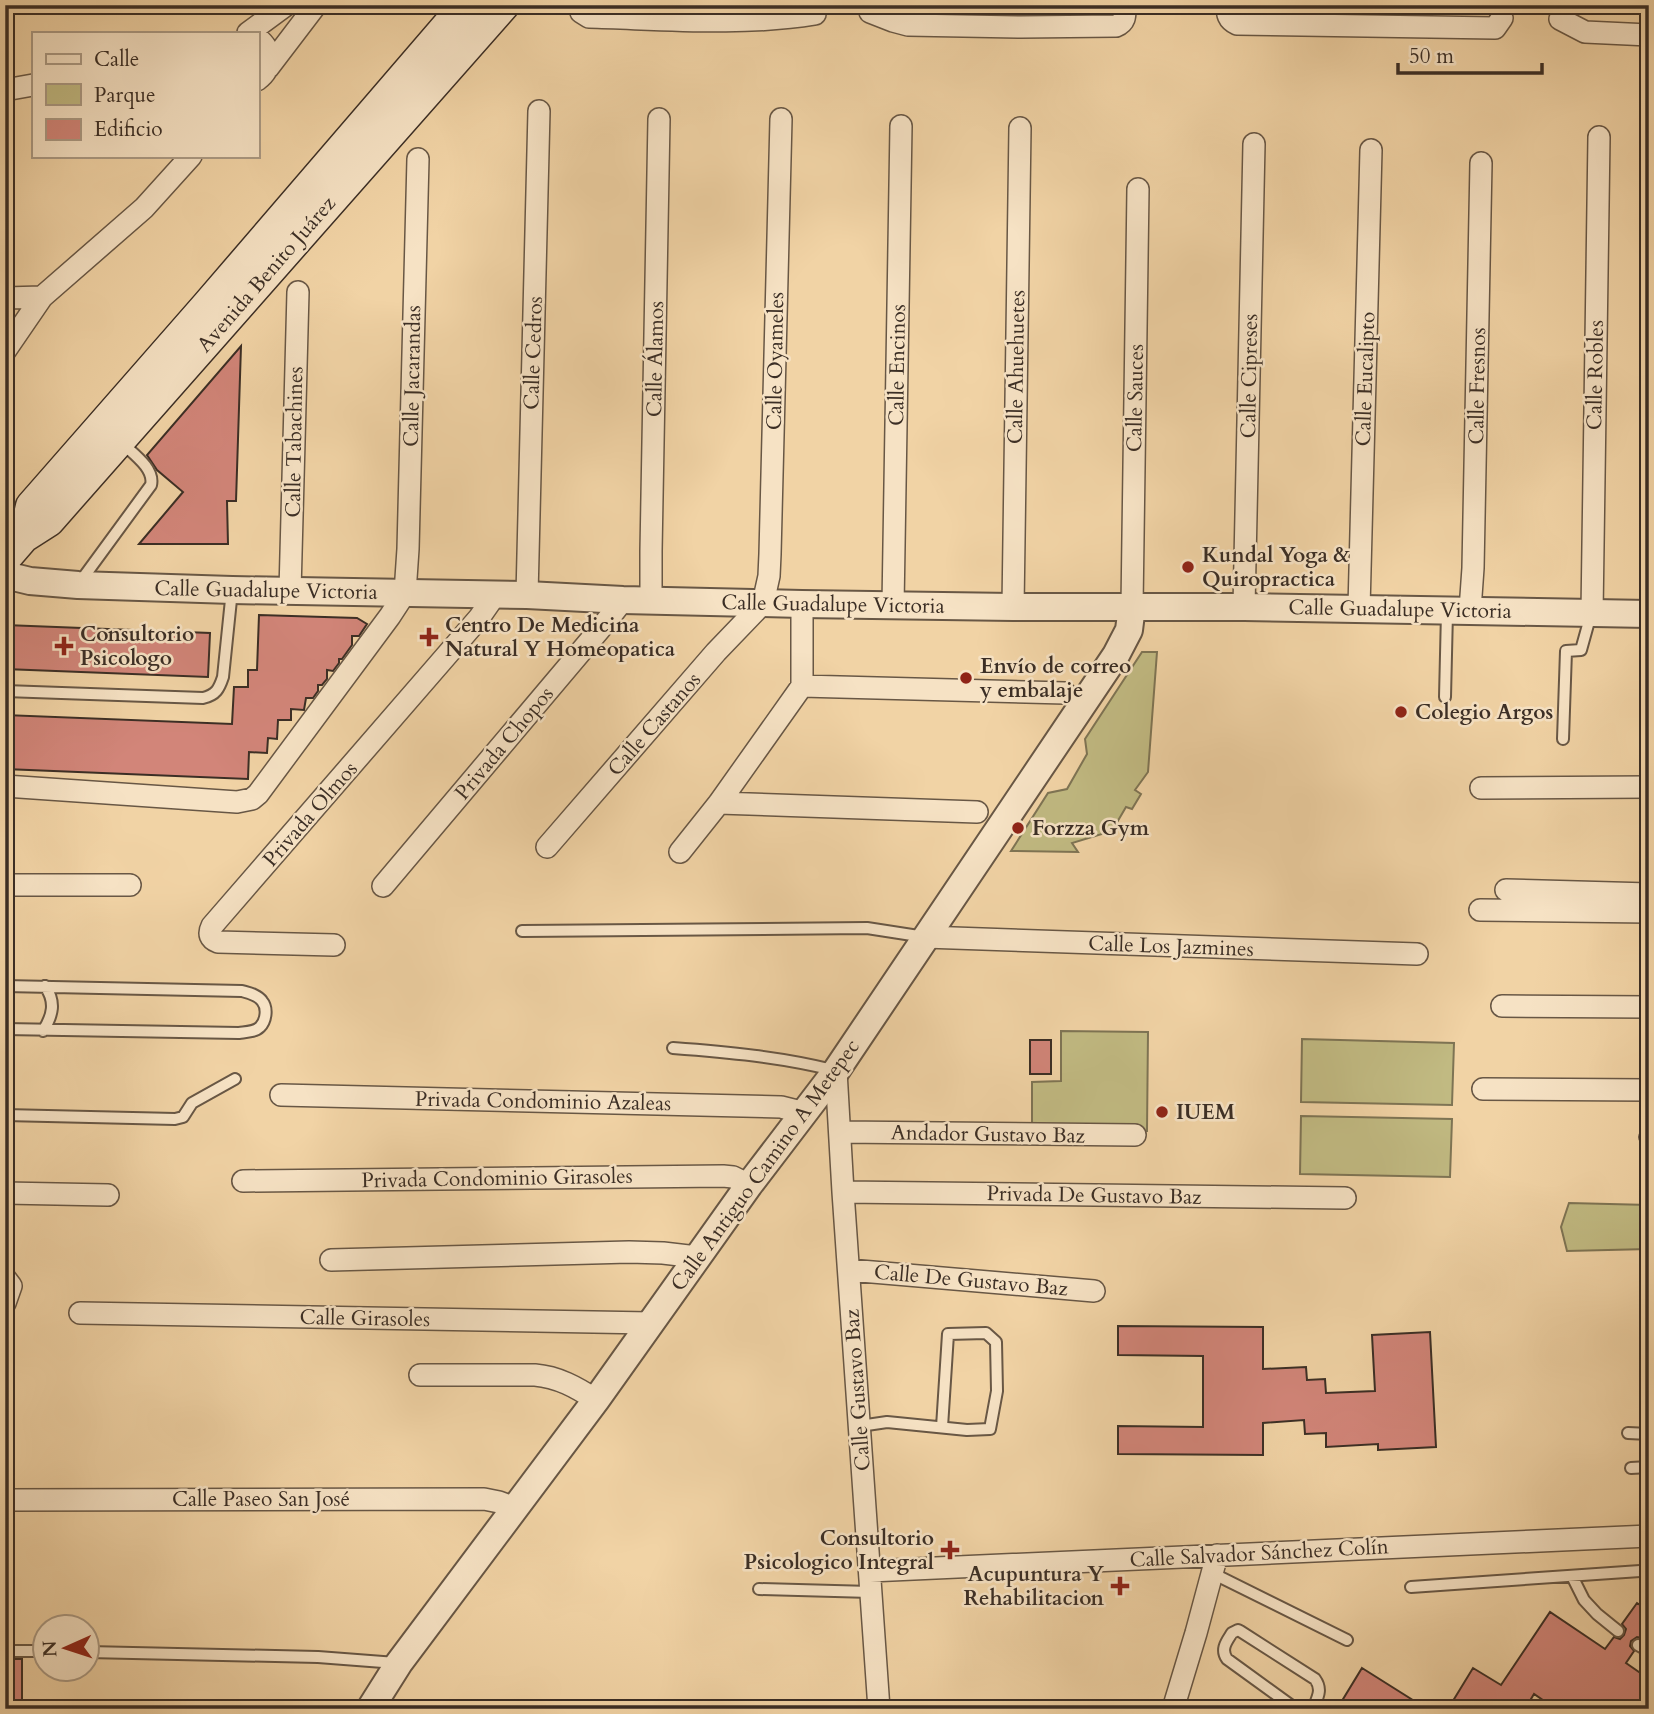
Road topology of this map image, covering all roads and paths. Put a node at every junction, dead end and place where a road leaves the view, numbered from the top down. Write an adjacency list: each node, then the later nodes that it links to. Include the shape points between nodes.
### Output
1 (286, 5): 14 (street)
2 (316, 5): 17 (street)
3 (465, 5): 37 (main road, Avenida Benito Juárez, via 199,315)
4 (504, 5): 36 (main road, Avenida Benito Juárez)
5 (580, 5): 9 (street, via 589,17 757,21)
6 (1125, 5): 11 (street, via 1124,20 1116,26)
7 (1227, 5): 10 (street, via 1229,19 1237,24)
8 (870, 12): 11 (street, via 908,25)
9 (815, 14)
10 (1333, 15): 12 (street, via 1495,28)
11 (1021, 16)
12 (1502, 18)
13 (1560, 19): 15 (street, via 1584,32)
14 (249, 32)
15 (1649, 34)
16 (259, 39): 17 (street, via 270,59)
17 (260, 77)
18 (32, 85): 19 (street)
19 (5, 90)
20 (539, 111): 43 (street, Calle Cedros)
21 (660, 119): 45 (street, Calle Álamos)
22 (782, 119): 46 (street, Calle Oyameles, via 770,554)
23 (901, 126): 48 (street, Calle Encinos)
24 (1020, 128): 50 (street, Calle Ahuehuetes)
25 (1599, 137): 54 (street, Calle Robles)
26 (1254, 145): 51 (street, Calle Cipreses)
27 (1371, 150): 52 (street, Calle Eucalipto)
28 (189, 158): 34 (street, via 144,208)
29 (418, 159): 41 (street, Calle Jacarandas)
30 (1481, 163): 53 (street, Calle Fresnos, via 1473,568)
31 (1138, 189): 49 (street, Calle Sauces)
32 (298, 292): 40 (street, Calle Tabachines)
33 (5, 298): 34 (street)
34 (42, 298): 35 (street)
35 (5, 351)
36 (120, 440): 37 (main road, Avenida Benito Juárez, via 49,521); 38 (lane, via 153,480)
37 (13, 548): 38 (street, Calle Guadalupe Victoria, via 30,581)
38 (78, 584): 39 (street, Calle Guadalupe Victoria)
39 (232, 590): 40 (street, Calle Guadalupe Victoria); 57 (lane, via 223,677 213,695)
40 (289, 591): 41 (street, Calle Guadalupe Victoria)
41 (405, 593): 42 (street, Calle Guadalupe Victoria); 61 (street, via 252,799 237,803)
42 (495, 595): 43 (street, Calle Guadalupe Victoria); 77 (street, Privada Olmos, via 212,926 209,936 218,942)
43 (527, 595): 44 (street, Calle Guadalupe Victoria)
44 (623, 600): 45 (street, Calle Guadalupe Victoria); 70 (street, Privada Chopos)
45 (652, 600): 46 (street, Calle Guadalupe Victoria)
46 (763, 603): 47 (street, Calle Guadalupe Victoria); 66 (street, Calle Castanos)
47 (802, 604): 48 (street, Calle Guadalupe Victoria); 56 (street)
48 (893, 605): 50 (street, Calle Guadalupe Victoria)
49 (1132, 606): 50 (street, Calle Guadalupe Victoria); 51 (street, Calle Guadalupe Victoria); 76 (street, Calle Antiguo Camino A Metepec, via 1129,630 1116,655)
50 (1013, 607)
51 (1244, 607): 52 (street, Calle Guadalupe Victoria)
52 (1359, 608): 53 (street, Calle Guadalupe Victoria)
53 (1458, 609): 54 (street, Calle Guadalupe Victoria); 59 (lane)
54 (1592, 613): 55 (street, Calle Guadalupe Victoria); 60 (lane, via 1581,650 1566,651)
55 (1649, 614)
56 (802, 685): 58 (street); 64 (street)
57 (5, 691)
58 (1065, 693)
59 (1445, 697)
60 (1563, 739)
61 (5, 786)
62 (1649, 787): 63 (street)
63 (1481, 788)
64 (719, 803): 65 (street); 67 (street)
65 (976, 812)
66 (547, 847)
67 (680, 852)
68 (130, 885): 69 (street)
69 (5, 886)
70 (383, 886)
71 (1506, 890): 72 (street)
72 (1649, 894)
73 (1479, 910): 74 (street)
74 (1649, 912)
75 (522, 931): 76 (lane, via 867,928)
76 (925, 937): 78 (street, Calle Los Jazmines); 86 (street, Calle Antiguo Camino A Metepec)
77 (334, 945)
78 (1417, 954)
79 (5, 986): 80 (lane)
80 (45, 986): 84 (lane, via 53,1012); 84 (lane, via 242,991 262,1001 266,1010 260,1027 239,1034)
81 (1502, 1006): 82 (street)
82 (1649, 1007)
83 (5, 1029): 84 (lane)
84 (43, 1031)
85 (673, 1048): 86 (lane)
86 (836, 1071): 91 (street, Calle Antiguo Camino A Metepec); 93 (street, Calle Gustavo Baz)
87 (235, 1079): 92 (lane, via 192,1103 183,1117 175,1119)
88 (1483, 1089): 89 (street)
89 (1649, 1090)
90 (281, 1095): 91 (street, Privada Condominio Azaleas, via 781,1107)
91 (804, 1113): 96 (street, Calle Antiguo Camino A Metepec)
92 (5, 1115)
93 (840, 1132): 94 (street, Andador Gustavo Baz); 97 (street, Calle Gustavo Baz)
94 (1135, 1135)
95 (243, 1181): 96 (street, Privada Condominio Girasoles, via 723,1176)
96 (749, 1185): 101 (street, Calle Antiguo Camino A Metepec)
97 (842, 1192): 100 (street, Privada De Gustavo Baz); 103 (street, Calle Gustavo Baz)
98 (5, 1193): 99 (street)
99 (108, 1195)
100 (1345, 1198)
101 (697, 1257): 102 (street, via 629,1252); 108 (street, Calle Antiguo Camino A Metepec)
102 (331, 1260)
103 (849, 1270): 105 (street, Calle De Gustavo Baz); 111 (street, Calle Gustavo Baz)
104 (5, 1278): 106 (street, via 11,1286)
105 (1094, 1291)
106 (5, 1303)
107 (80, 1313): 108 (street, Calle Girasoles)
108 (650, 1323): 110 (street, Calle Antiguo Camino A Metepec)
109 (420, 1376): 110 (street, via 548,1376)
110 (596, 1400): 118 (street, Calle Antiguo Camino A Metepec)
111 (860, 1426): 112 (lane, via 887,1422); 123 (street, Calle Gustavo Baz)
112 (942, 1427): 112 (lane, via 990,1429 997,1391 996,1342 986,1333 948,1334)
113 (1628, 1433): 114 (lane)
114 (1649, 1434)
115 (1649, 1467): 116 (lane)
116 (1631, 1468)
117 (5, 1500): 118 (street, Calle Paseo San José, via 484,1500)
118 (515, 1508): 133 (street, Calle Antiguo Camino A Metepec)
119 (1649, 1536): 120 (street, Calle Salvador Sánchez Colín)
120 (1214, 1564): 123 (street, Calle Salvador Sánchez Colín); 127 (lane); 136 (street)
121 (1640, 1570): 122 (lane)
122 (1572, 1576): 124 (lane); 126 (lane, via 1584,1600)
123 (870, 1582): 125 (lane); 135 (street, Calle Gustavo Baz)
124 (1411, 1587)
125 (759, 1589)
126 (1618, 1630)
127 (1347, 1640)
128 (1638, 1645): 131 (lane)
129 (5, 1651): 130 (lane)
130 (32, 1651)
131 (1649, 1651)
132 (102, 1652): 133 (lane, via 318,1657)
133 (399, 1664): 134 (street, Calle Antiguo Camino A Metepec)
134 (370, 1709)
135 (879, 1709)
136 (1173, 1709)
137 (1296, 1709): 138 (lane, via 1227,1659 1223,1649 1232,1633 1240,1631 1315,1679 1320,1691)
138 (1313, 1709)

